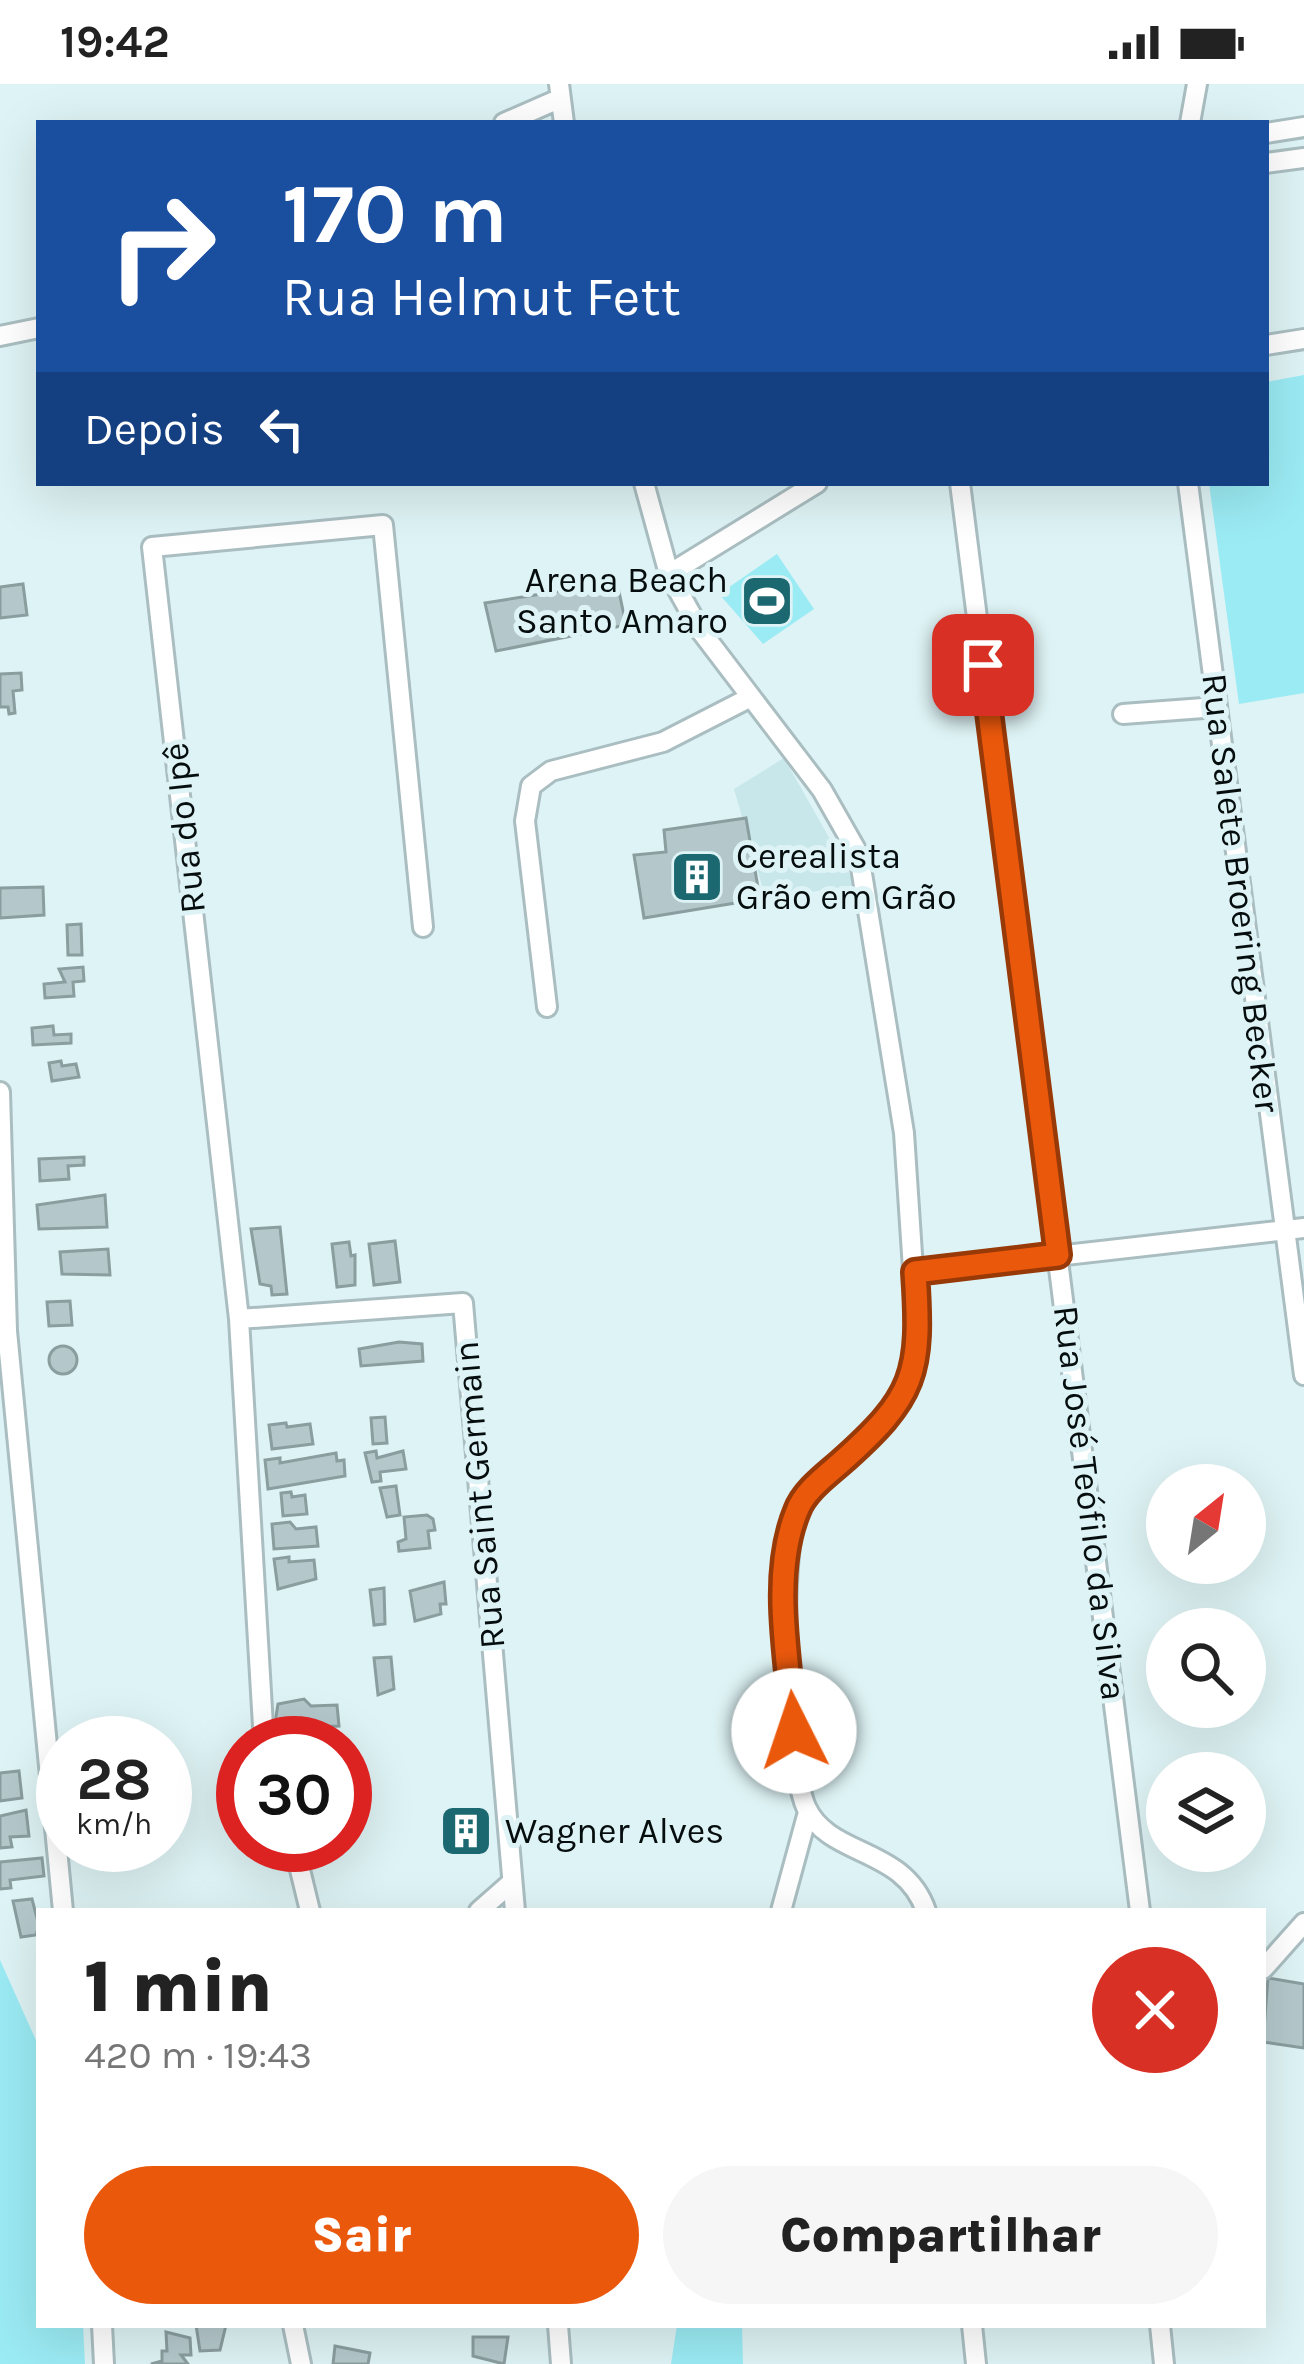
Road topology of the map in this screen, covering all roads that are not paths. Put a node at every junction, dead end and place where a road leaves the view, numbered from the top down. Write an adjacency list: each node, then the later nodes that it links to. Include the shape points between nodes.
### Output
1 (1197, 84): 4 (street)
2 (559, 92): 3 (street)
3 (509, 120)
4 (1191, 120)
5 (1304, 128): 6 (street)
6 (1269, 133)
7 (1304, 158): 8 (street)
8 (1269, 163)
9 (36, 329): 10 (street)
10 (0, 336)
11 (1304, 339): 12 (street)
12 (1269, 345)
13 (645, 486): 17 (street)
14 (812, 486): 17 (street)
15 (960, 486): 25 (street, Rua José Teófilo da Silva)
16 (1188, 486): 19 (street, Rua Salete Broering Becker)
17 (669, 574): 18 (street)
18 (749, 698): 22 (street, via 663,742 551,771 531,786 525,821); 26 (street, via 835,809 859,855 904,1133)
19 (1217, 707): 20 (street); 24 (street, Rua Salete Broering Becker)
20 (1123, 714)
21 (423, 927): 27 (street, Rua do Ipê, via 383,525 152,547)
22 (547, 1007)
23 (0, 1092): 28 (street)
24 (1295, 1229): 25 (street); 29 (street, Rua Salete Broering Becker)
25 (1058, 1255): 26 (street); 40 (street, Rua José Teófilo da Silva)
26 (915, 1272): 31 (street, via 918,1345 904,1395 886,1423 798,1507 789,1536 785,1610)
27 (239, 1319): 30 (street, Rua do Ipê); 33 (street, Rua Saint Germain, via 463,1303)
28 (4, 1332): 34 (street)
29 (1304, 1375)
30 (262, 1716)
31 (808, 1812): 38 (street); 39 (street, via 834,1836 892,1864)
32 (301, 1872): 35 (street)
33 (512, 1882): 36 (street); 37 (street, Rua Saint Germain)
34 (63, 1908)
35 (309, 1908)
36 (482, 1908)
37 (515, 1908)
38 (782, 1908)
39 (925, 1908)
40 (1140, 1908)
41 (1304, 1922): 42 (street)
42 (1266, 1966)
43 (102, 2328): 48 (street)
44 (294, 2328): 49 (street)
45 (558, 2328): 50 (street)
46 (972, 2328): 51 (street)
47 (1160, 2328): 52 (street)
48 (104, 2364)
49 (302, 2364)
50 (561, 2364)
51 (976, 2364)
52 (1164, 2364)

